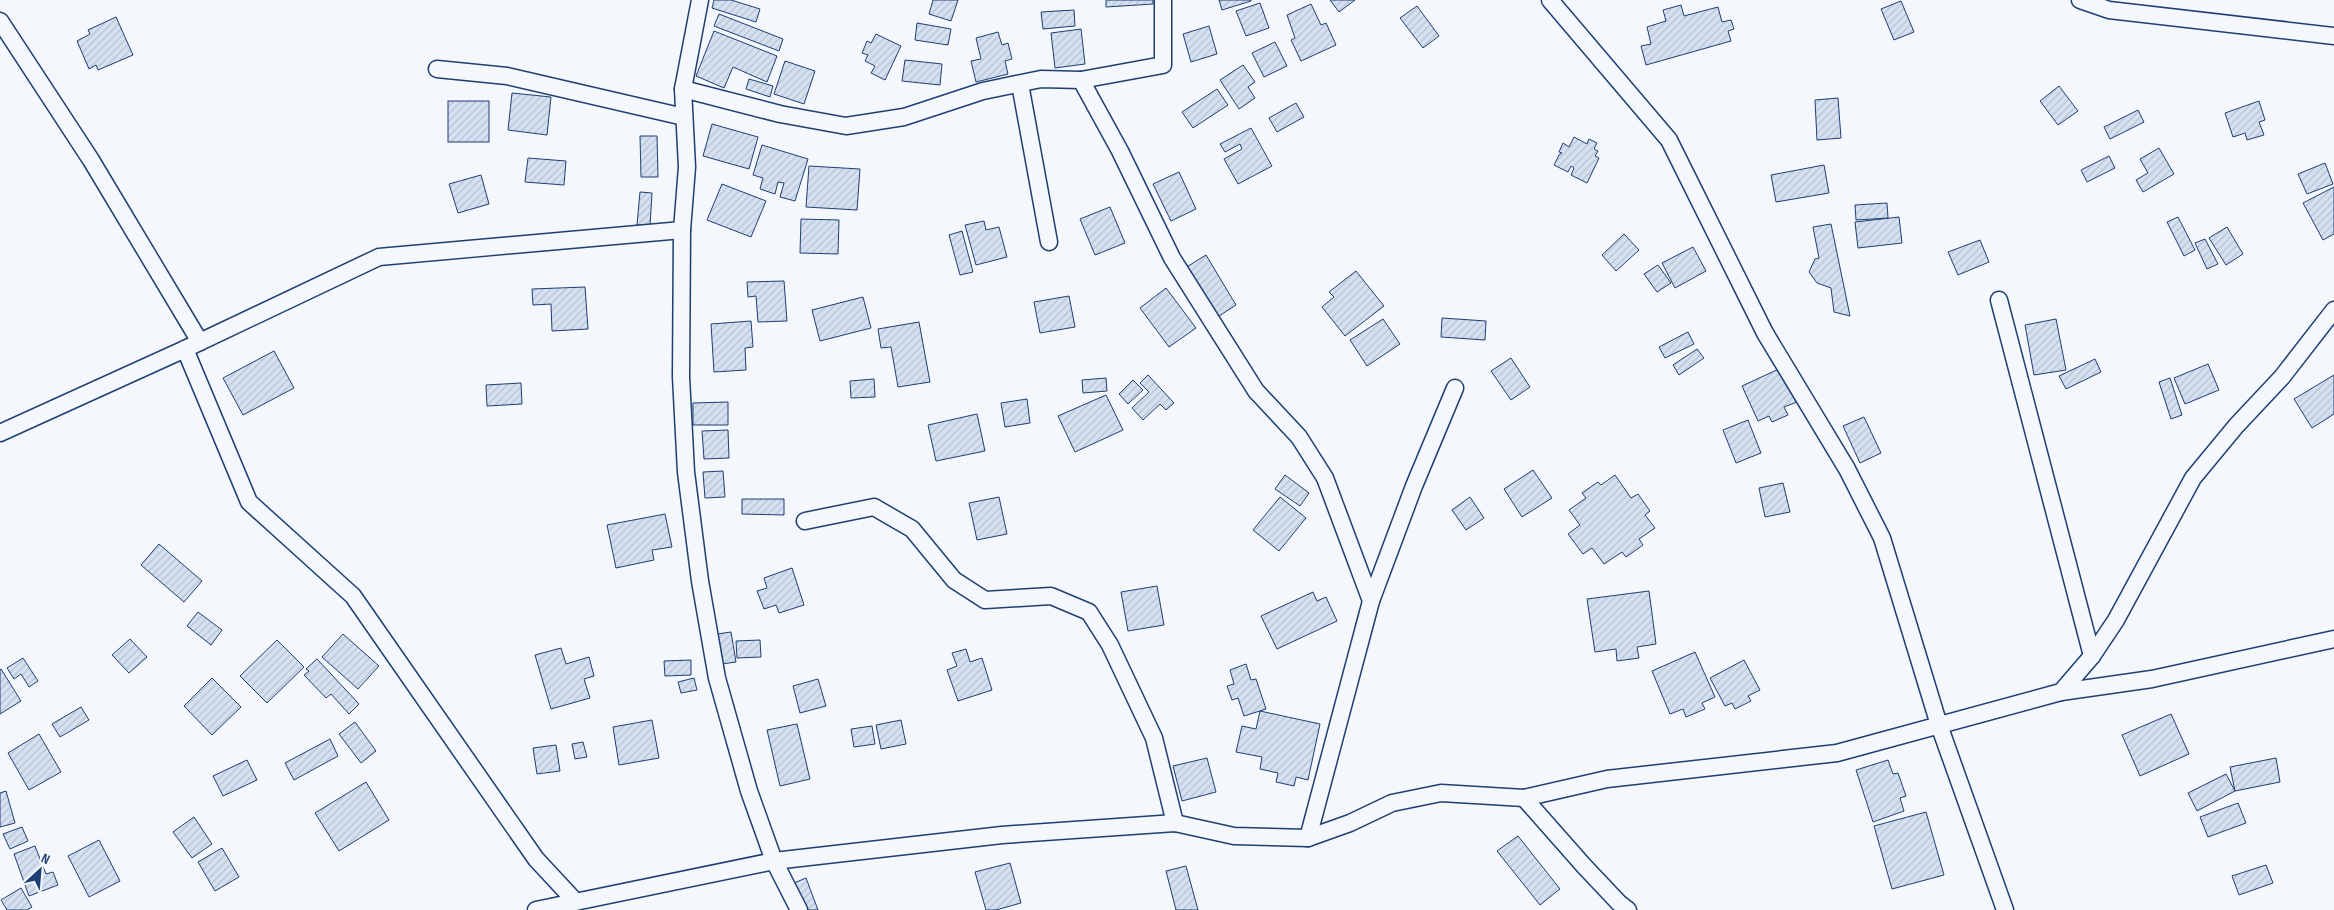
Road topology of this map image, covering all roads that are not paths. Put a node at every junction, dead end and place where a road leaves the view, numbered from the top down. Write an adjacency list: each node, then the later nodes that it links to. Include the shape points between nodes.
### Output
1 (700, 0): 10 (street)
2 (1163, 0): 8 (street, via 1163,65)
3 (1550, 0): 25 (street, via 1668,140 1766,332 1847,469 1882,538)
4 (2080, 0): 6 (street, via 2109,10)
5 (0, 21): 16 (street, via 91,160)
6 (2334, 36)
7 (437, 69): 11 (street, via 506,76)
8 (1082, 80): 9 (street, via 1041,79); 21 (street, via 1172,258 1256,391 1299,437 1324,478)
9 (1020, 84): 10 (street, via 904,117 846,126 780,114); 13 (street)
10 (683, 89): 11 (street)
11 (684, 117): 12 (street, via 687,166)
12 (682, 230): 16 (street, via 380,257); 29 (street, via 681,377 686,472 700,581 718,678 749,791)
13 (1049, 242)
14 (1999, 300): 23 (street)
15 (2334, 310): 23 (street, via 2282,377 2193,478 2116,620)
16 (200, 342): 17 (street)
17 (185, 350): 19 (street); 30 (street, via 249,502 353,596 536,859)
18 (1455, 388): 21 (street)
19 (0, 433)
20 (805, 521): 27 (street, via 874,507 912,529 954,580 985,600 1051,596 1089,612 1110,645 1154,738)
21 (1371, 601): 28 (street)
22 (2334, 639): 24 (street, via 2152,679)
23 (2092, 656): 24 (street)
24 (2062, 692): 25 (street)
25 (1940, 725): 26 (street, via 1838,752 1607,778); 34 (street)
26 (1524, 798): 28 (street, via 1441,793 1392,803); 33 (street)
27 (1175, 823): 28 (street, via 1234,836); 29 (street, via 1002,834)
28 (1308, 838)
29 (774, 861): 30 (street); 32 (street)
30 (576, 902): 31 (street)
31 (536, 910)
32 (799, 910)
33 (1628, 910)
34 (2005, 910)

